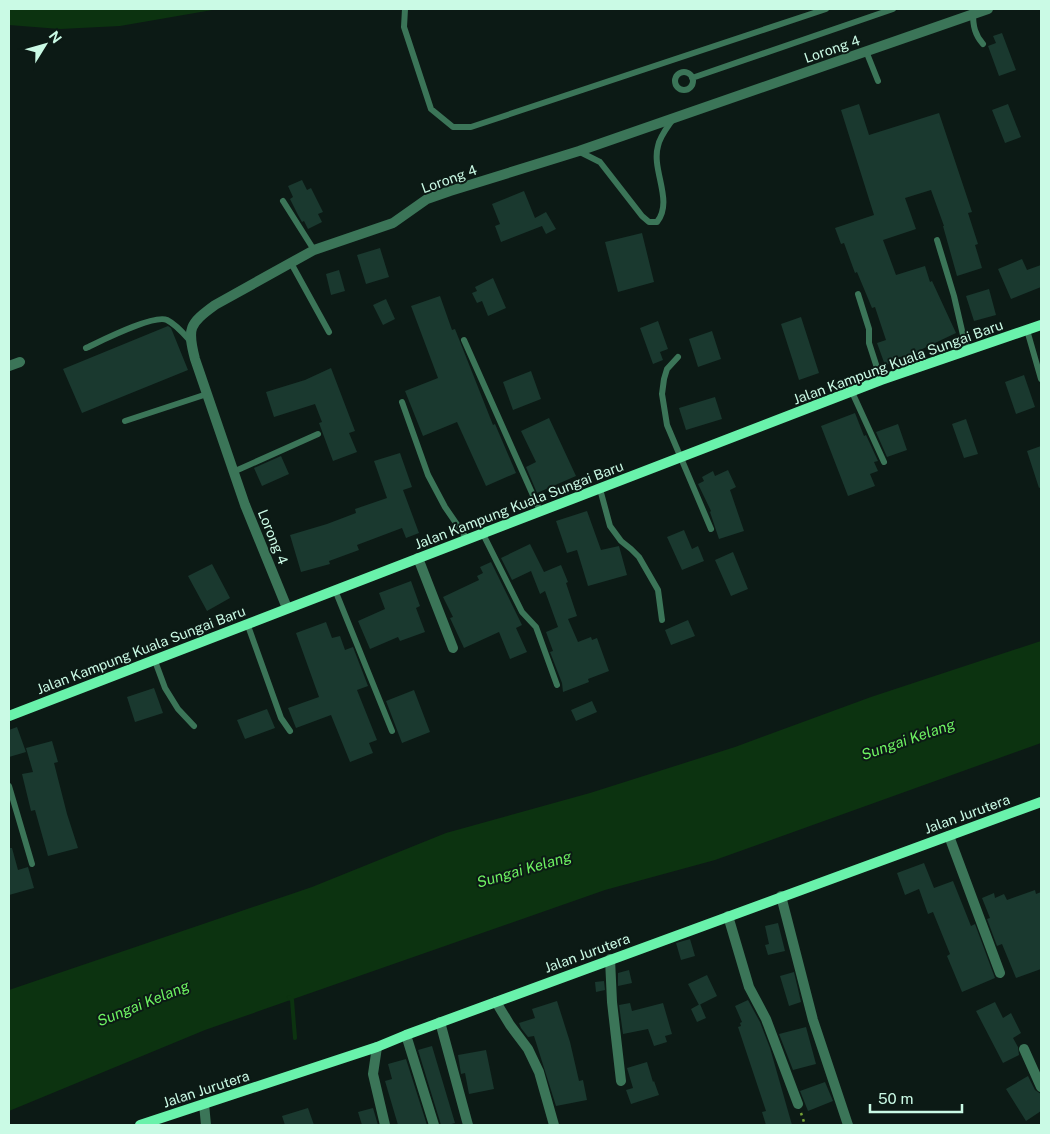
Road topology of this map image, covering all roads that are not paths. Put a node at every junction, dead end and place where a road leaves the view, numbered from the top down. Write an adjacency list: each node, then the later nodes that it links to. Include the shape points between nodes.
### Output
1 (405, 9): 2 (lane, via 404,27 431,109 453,128 481,124)
2 (826, 9)
3 (893, 9): 8 (lane)
4 (988, 9): 5 (street, Lorong 4)
5 (973, 14): 6 (lane, via 975,31); 7 (street, Lorong 4)
6 (983, 44)
7 (866, 51): 9 (lane); 10 (street, Lorong 4)
8 (692, 78)
9 (878, 81)
10 (674, 117): 11 (street, Lorong 4); 11 (lane, via 657,147 663,214 657,222 649,222 642,216 600,162)
11 (579, 151): 14 (street, Lorong 4, via 450,190 428,199 393,223)
12 (283, 201): 14 (lane)
13 (937, 240): 23 (lane)
14 (314, 250): 15 (street, Lorong 4)
15 (291, 264): 19 (lane); 21 (street, Lorong 4, via 200,316 192,326)
16 (858, 294): 28 (lane)
17 (1041, 325): 18 (street, Jalan Kampung Kuala Sungai Baru)
18 (1027, 330): 23 (street, Jalan Kampung Kuala Sungai Baru); 27 (lane)
19 (328, 332)
20 (464, 340): 38 (lane)
21 (191, 342): 22 (lane, via 178,328 160,318); 30 (street, Lorong 4)
22 (86, 348)
23 (968, 349): 28 (street, Jalan Kampung Kuala Sungai Baru)
24 (678, 356): 34 (lane, via 667,369 662,394 667,425)
25 (20, 362): 26 (street)
26 (9, 366)
27 (1041, 379)
28 (881, 380): 29 (street, Jalan Kampung Kuala Sungai Baru)
29 (852, 392): 34 (street, Jalan Kampung Kuala Sungai Baru); 35 (lane)
30 (207, 394): 32 (lane); 36 (street, Lorong 4)
31 (402, 402): 41 (lane, via 428,475)
32 (125, 421)
33 (318, 434): 36 (lane)
34 (680, 458): 37 (street, Jalan Kampung Kuala Sungai Baru); 39 (lane)
35 (884, 462)
36 (233, 472): 44 (street, Lorong 4)
37 (600, 489): 38 (street, Jalan Kampung Kuala Sungai Baru); 45 (lane, via 610,526 639,557 658,590)
38 (540, 511): 40 (street, Jalan Kampung Kuala Sungai Baru)
39 (711, 530)
40 (483, 534): 41 (street, Jalan Kampung Kuala Sungai Baru); 49 (lane, via 522,612 536,627)
41 (467, 540): 42 (street, Jalan Kampung Kuala Sungai Baru)
42 (418, 558): 43 (street, Jalan Kampung Kuala Sungai Baru); 47 (street)
43 (335, 590): 44 (street, Jalan Kampung Kuala Sungai Baru); 53 (lane)
44 (287, 608): 46 (street, Jalan Kampung Kuala Sungai Baru)
45 (662, 620)
46 (247, 623): 48 (street, Jalan Kampung Kuala Sungai Baru); 52 (lane, via 281,718)
47 (453, 648)
48 (155, 661): 50 (street, Jalan Kampung Kuala Sungai Baru); 51 (lane, via 165,688)
49 (557, 685)
50 (9, 716)
51 (194, 726)
52 (290, 731)
53 (392, 731)
54 (9, 786): 57 (lane)
55 (1041, 802): 56 (street, Jalan Jurutera)
56 (949, 836): 58 (street, Jalan Jurutera); 61 (street)
57 (32, 864)
58 (782, 896): 59 (street, Jalan Jurutera); 77 (street, via 813,1020)
59 (728, 916): 60 (street, Jalan Jurutera); 70 (street, via 749,987 766,1020)
60 (610, 959): 62 (street, Jalan Jurutera); 67 (street)
61 (1000, 973)
62 (496, 1002): 63 (street, Jalan Jurutera); 76 (street, via 528,1049 539,1072)
63 (440, 1022): 64 (street, Jalan Jurutera); 75 (street)
64 (406, 1035): 65 (street, Jalan Jurutera); 74 (street)
65 (377, 1047): 69 (street, Jalan Jurutera); 73 (street, via 373,1074)
66 (1024, 1049): 68 (street)
67 (621, 1080)
68 (1041, 1086)
69 (204, 1104): 71 (street, Jalan Jurutera); 72 (street)
70 (798, 1104)
71 (140, 1125)
72 (206, 1125)
73 (385, 1125)
74 (434, 1125)
75 (468, 1125)
76 (554, 1125)
77 (848, 1125)

